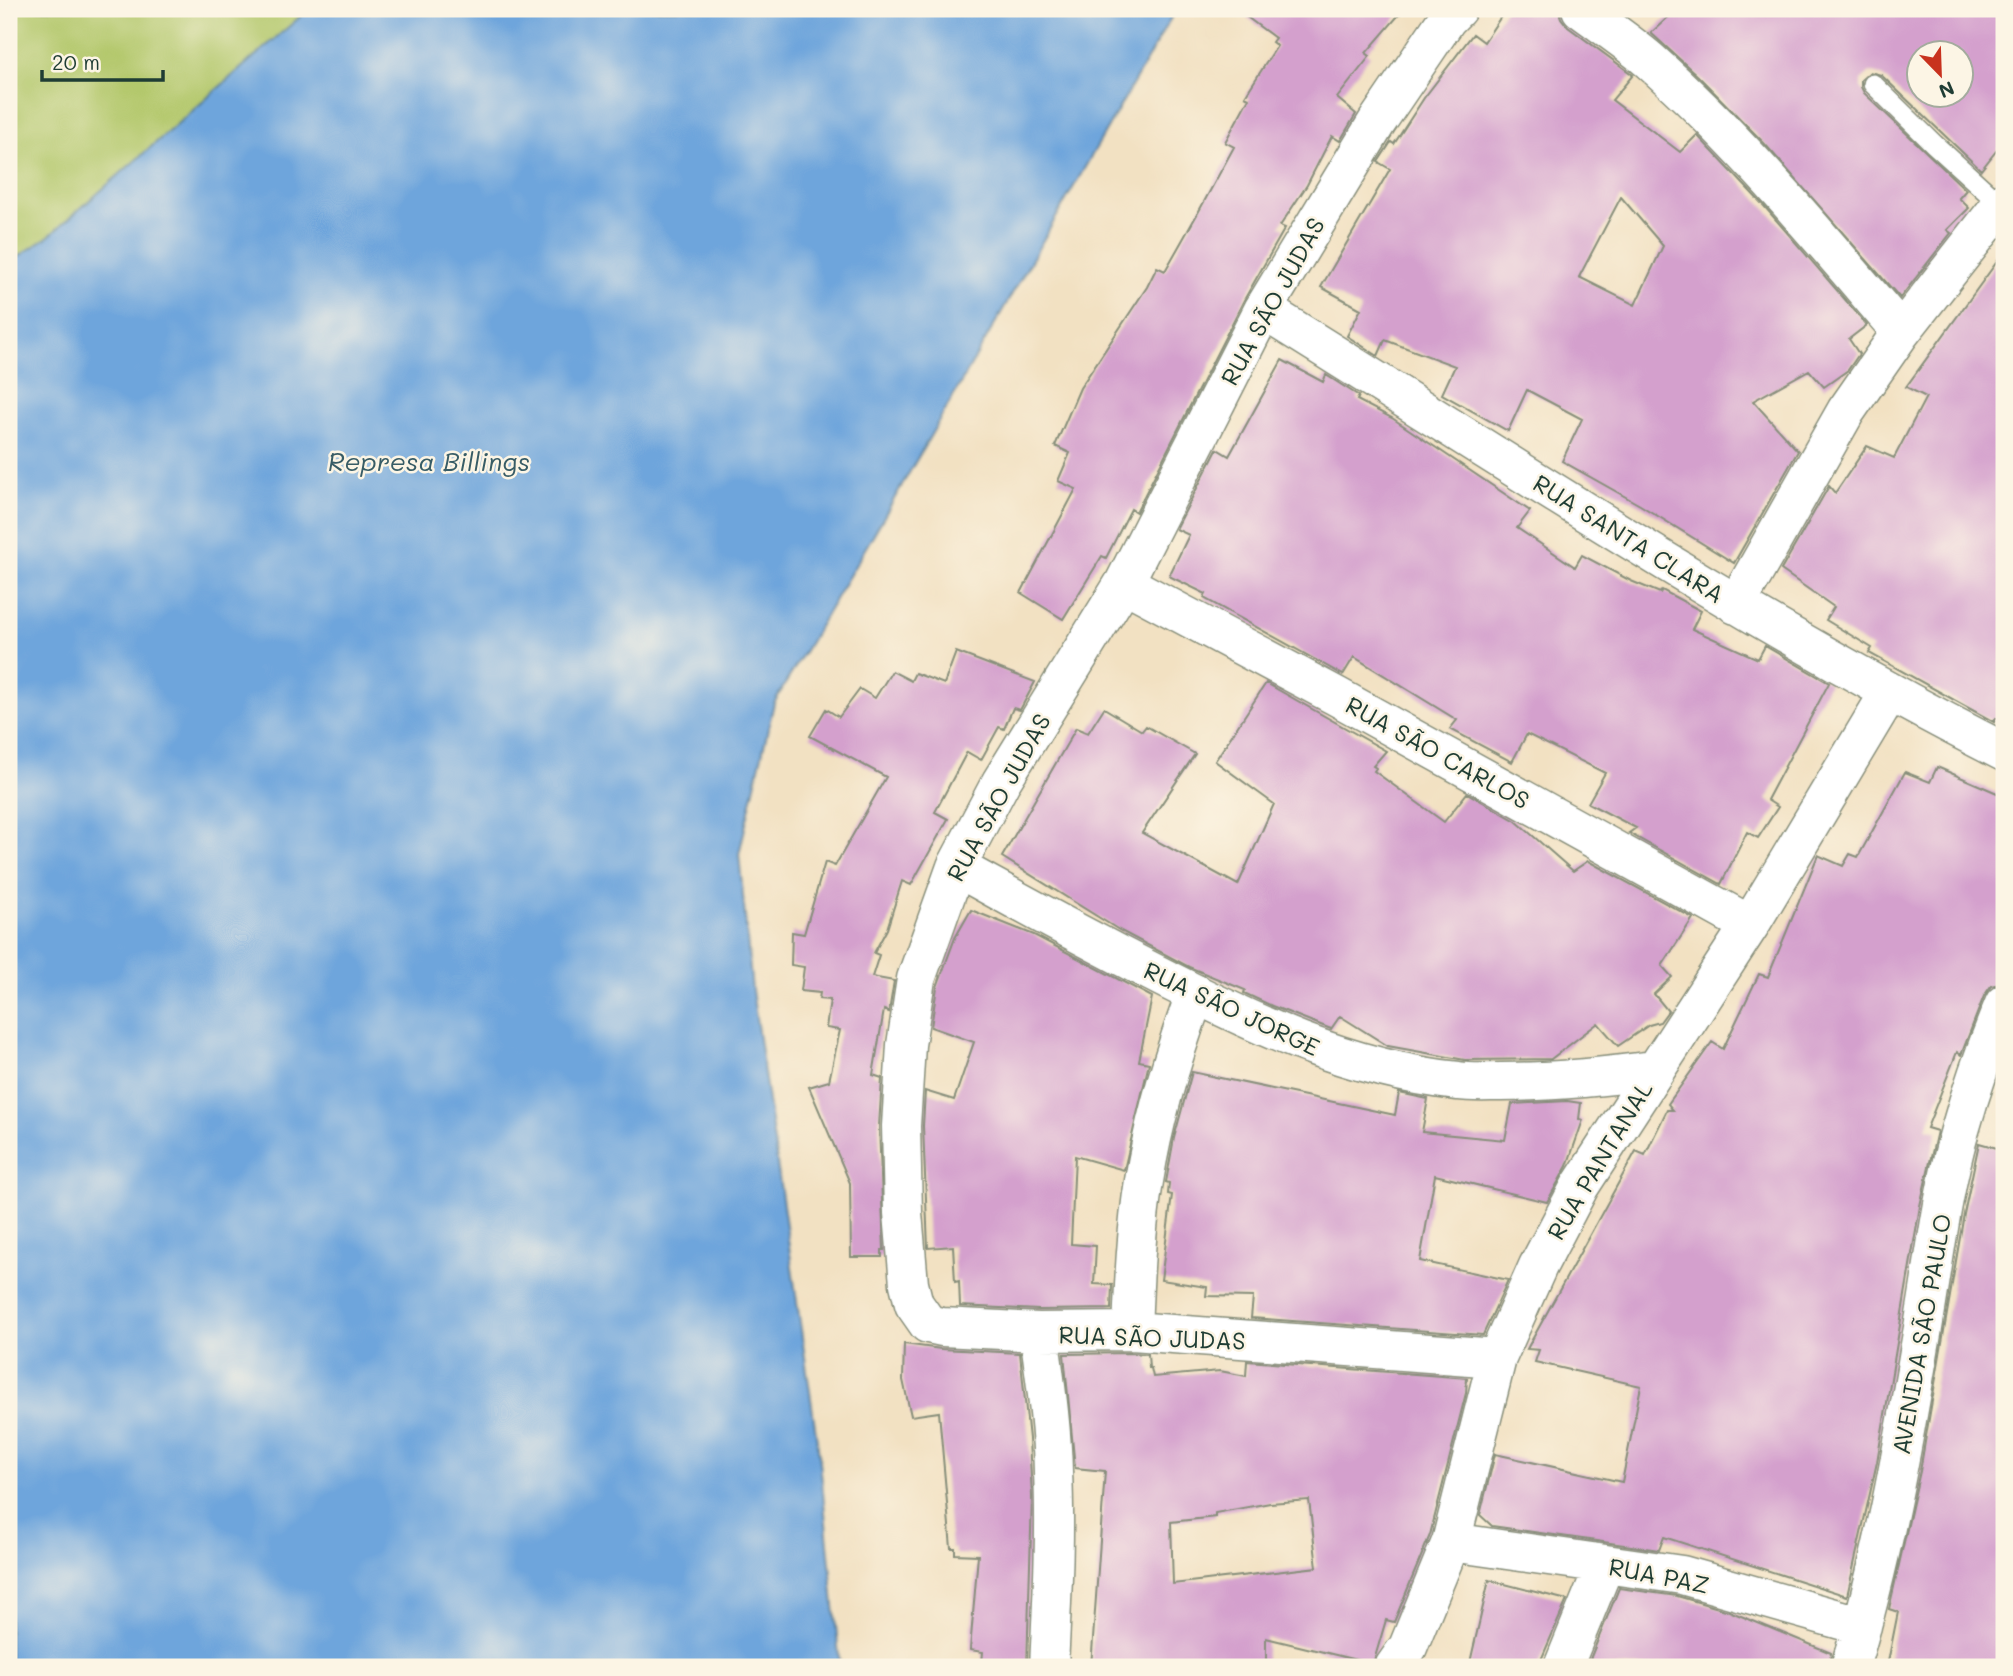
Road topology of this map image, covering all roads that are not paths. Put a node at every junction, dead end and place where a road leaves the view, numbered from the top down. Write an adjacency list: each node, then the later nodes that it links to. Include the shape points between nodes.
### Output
1 (1457, 9): 5 (street, RUA SÃO JUDAS, via 1377,121)
2 (1581, 9): 6 (street, via 1649,60 1718,128)
3 (1873, 84): 4 (lane)
4 (2003, 203): 6 (street)
5 (1263, 310): 7 (street, RUA SÃO JUDAS); 8 (street, RUA SANTA CLARA)
6 (1901, 331): 8 (street, via 1846,411)
7 (1124, 583): 11 (street, RUA SÃO JUDAS, via 1001,782); 12 (street, RUA SÃO CARLOS)
8 (1736, 605): 9 (street, RUA SANTA CLARA)
9 (1889, 693): 10 (street, RUA SANTA CLARA); 12 (street, RUA PANTANAL)
10 (2004, 752)
11 (956, 867): 13 (street, RUA SÃO JORGE); 17 (street, RUA SÃO JUDAS, via 916,979 906,1045 901,1138 909,1284 914,1304 928,1324)
12 (1750, 925): 15 (street, RUA PANTANAL)
13 (1195, 995): 15 (street, RUA SÃO JORGE, via 1297,1042 1370,1065 1459,1081 1544,1081); 16 (street, via 1155,1122 1143,1182)
14 (2004, 1004): 21 (street, AVENIDA SÃO PAULO, via 1959,1132 1903,1439)
15 (1653, 1070): 18 (street, RUA PANTANAL, via 1580,1185)
16 (1132, 1331): 17 (street, RUA SÃO JUDAS); 18 (street, RUA SÃO JUDAS)
17 (1039, 1332): 22 (street, via 1053,1471)
18 (1497, 1358): 19 (street, RUA PANTANAL)
19 (1451, 1542): 20 (street, RUA PAZ); 23 (street, RUA PANTANAL, via 1408,1647)
20 (1605, 1564): 21 (street, RUA PAZ, via 1682,1575); 24 (street)
21 (1862, 1626): 25 (street, AVENIDA SÃO PAULO)
22 (1049, 1667)
23 (1394, 1667)
24 (1563, 1667)
25 (1850, 1667)

